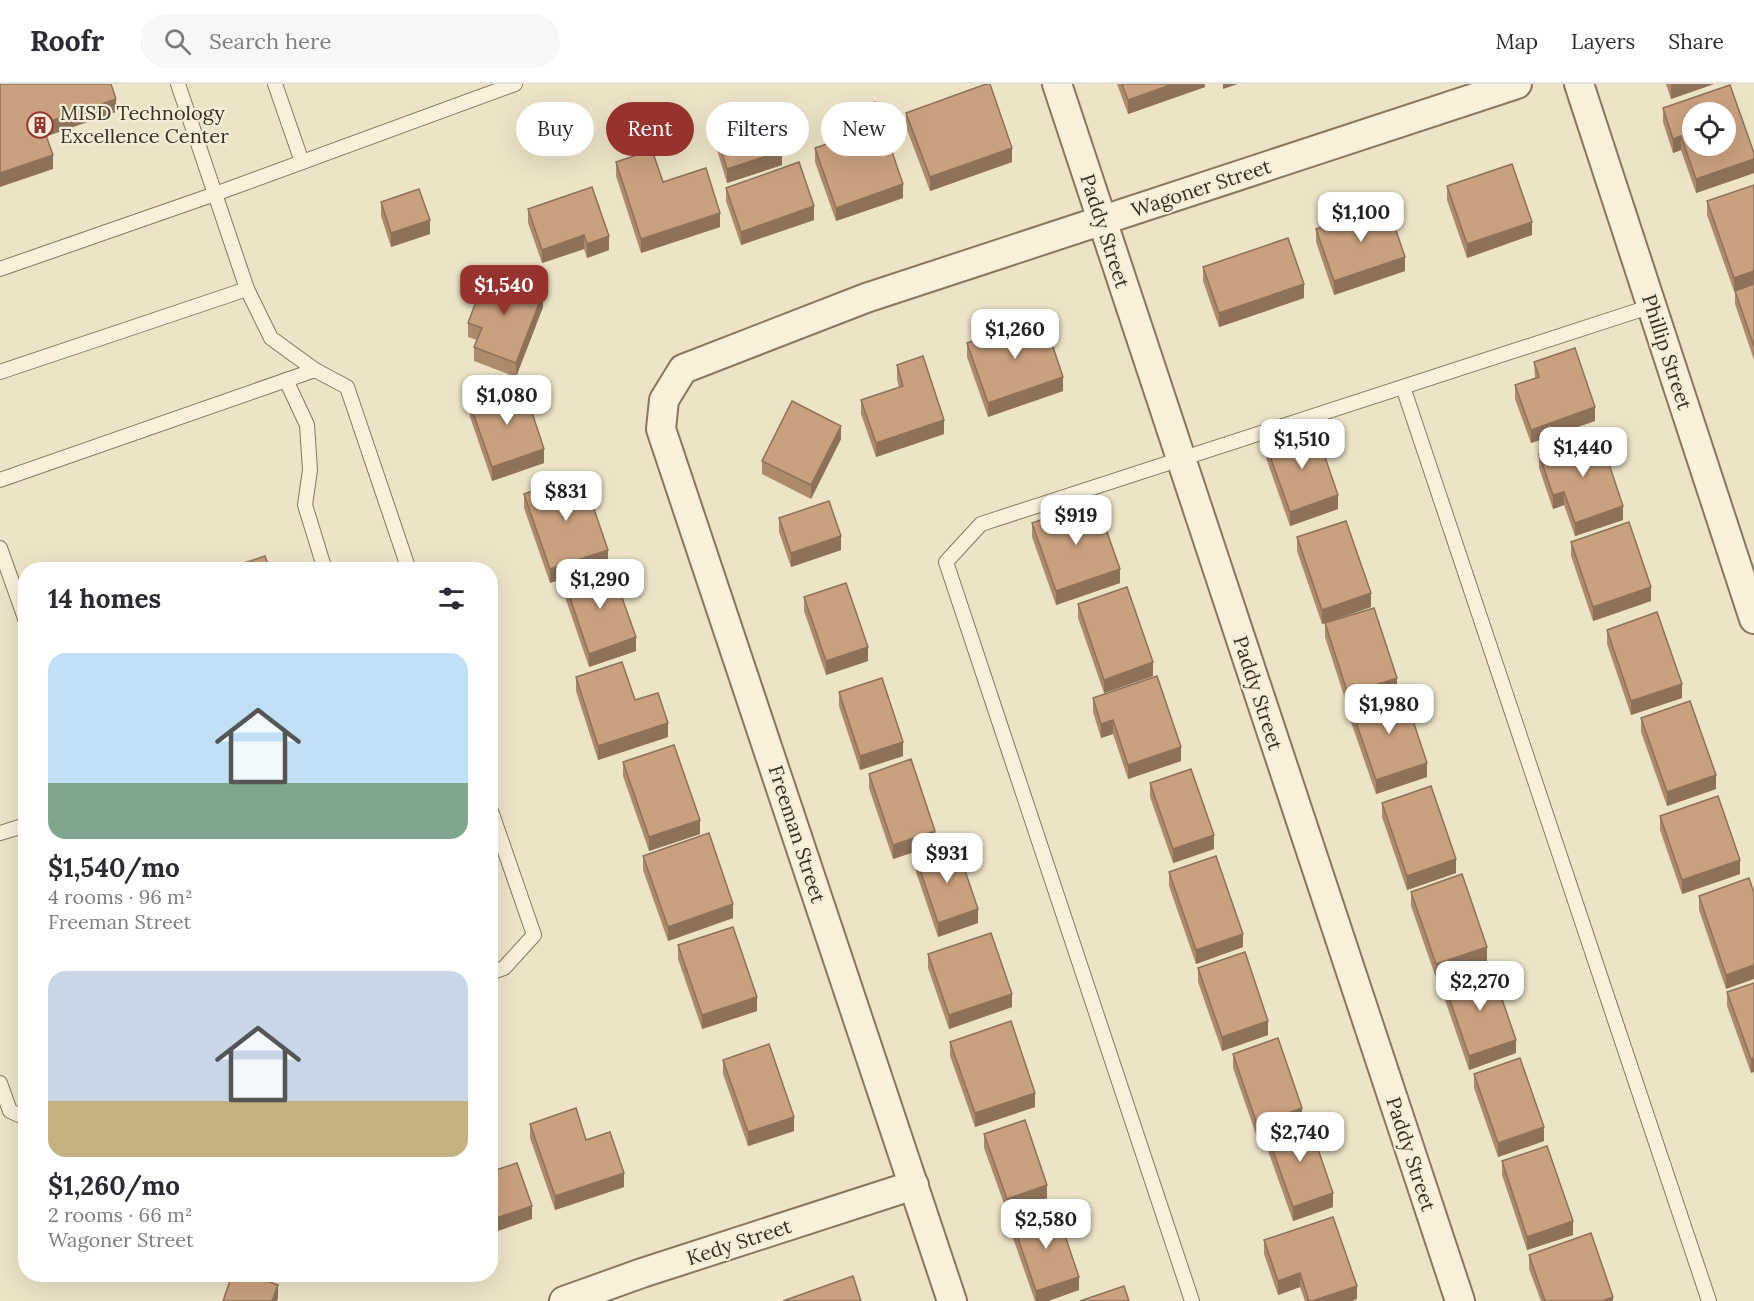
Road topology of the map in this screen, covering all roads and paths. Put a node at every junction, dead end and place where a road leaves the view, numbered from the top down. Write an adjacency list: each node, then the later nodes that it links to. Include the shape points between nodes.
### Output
1 (178, 84): 8 (lane)
2 (275, 84): 7 (lane)
3 (515, 84): 7 (lane)
4 (1057, 84): 9 (street, Paddy Street)
5 (1517, 84): 9 (street, Wagoner Street)
6 (1579, 84): 12 (street, Phillip Street)
7 (302, 162): 8 (lane)
8 (215, 194): 10 (lane); 11 (lane)
9 (1102, 221): 13 (street, Wagoner Street, via 866,298); 18 (street, Paddy Street)
10 (0, 269)
11 (247, 289): 14 (lane, via 271,339); 15 (lane)
12 (1652, 306): 17 (lane); 24 (street, Phillip Street)
13 (683, 369): 31 (street, Freeman Street, via 664,400 661,429)
14 (315, 370): 16 (lane); 22 (lane, via 347,387)
15 (0, 372)
16 (286, 380): 19 (lane); 21 (lane, via 307,425 310,470 304,505)
17 (1403, 387): 18 (lane); 36 (lane)
18 (1181, 460): 34 (lane, via 981,524 946,562); 35 (street, Paddy Street)
19 (0, 480)
20 (0, 548): 23 (lane)
21 (322, 562)
22 (406, 562)
23 (18, 599)
24 (1754, 619)
25 (18, 827): 27 (lane)
26 (498, 831): 28 (lane, via 534,935)
27 (0, 833)
28 (498, 970)
29 (0, 1083): 30 (lane, via 10,1111)
30 (18, 1114)
31 (914, 1185): 32 (street, Kedy Street); 33 (street, Freeman Street)
32 (564, 1301)
33 (952, 1301)
34 (1192, 1301)
35 (1460, 1301)
36 (1709, 1301)

